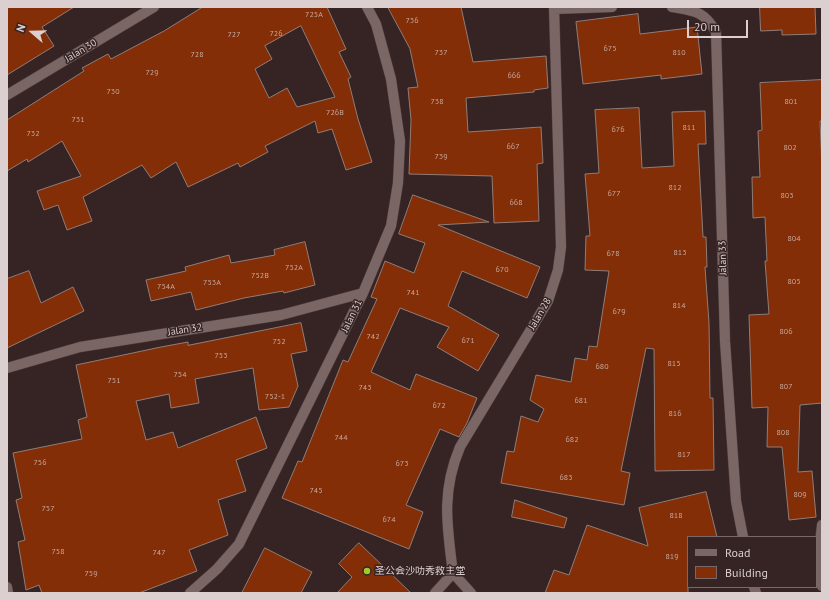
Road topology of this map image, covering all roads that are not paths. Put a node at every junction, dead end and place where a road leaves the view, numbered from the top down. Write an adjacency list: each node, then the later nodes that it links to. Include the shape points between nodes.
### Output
1 (154, 7): 6 (street, Jalan 30)
2 (367, 7): 7 (street, Jalan 31, via 376,24 391,79 400,141 398,183 391,226)
3 (612, 7): 5 (street)
4 (672, 7): 10 (street, Jalan 33, via 698,11 709,20 716,32 725,341 736,502)
5 (554, 8): 11 (street, Jalan 28, via 561,247 558,270 548,301 460,447 451,468 446,499)
6 (7, 95)
7 (363, 293): 8 (street, Jalan 32, via 281,315 80,347); 15 (street, Jalan 31, via 239,544 217,569)
8 (7, 368)
9 (822, 524): 12 (street, via 817,570)
10 (744, 536)
11 (454, 573): 16 (street); 17 (street)
12 (822, 586)
13 (7, 587): 14 (street)
14 (8, 593)
15 (190, 593)
16 (435, 593)
17 (471, 593)

